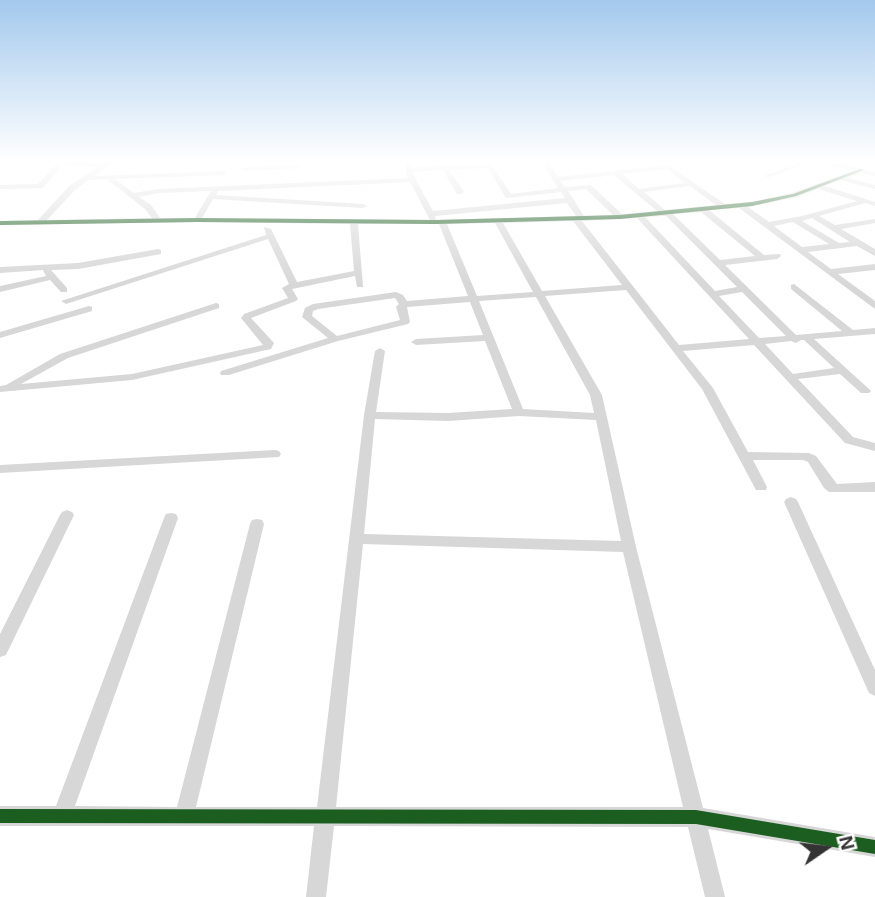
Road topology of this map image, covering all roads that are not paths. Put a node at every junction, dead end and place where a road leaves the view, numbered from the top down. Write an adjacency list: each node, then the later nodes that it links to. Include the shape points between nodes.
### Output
1 (60, 203): 30 (street)
2 (142, 203): 27 (street)
3 (207, 203): 25 (street)
4 (275, 203): 31 (street)
5 (308, 203): 15 (street)
6 (362, 203): 15 (street)
7 (423, 203): 19 (street)
8 (551, 203): 19 (street)
9 (572, 203): 24 (street)
10 (605, 203): 23 (street)
11 (652, 203): 20 (street)
12 (718, 203): 17 (street)
13 (755, 203): 16 (street)
14 (858, 203): 22 (street)
15 (363, 206): 33 (street)
16 (742, 206): 17 (street); 36 (street)
17 (725, 208): 18 (street)
18 (704, 210): 20 (street); 46 (street)
19 (429, 214): 34 (street)
20 (666, 214): 21 (street); 47 (street)
21 (640, 216): 23 (street); 47 (street)
22 (814, 216): 26 (street); 37 (street)
23 (620, 217): 24 (street)
24 (579, 219): 28 (street); 56 (street)
25 (197, 220): 27 (street); 31 (street)
26 (795, 220): 36 (street); 41 (street)
27 (158, 221): 30 (street)
28 (498, 221): 34 (street); 61 (street)
29 (875, 221): 37 (street)
30 (41, 222): 35 (street)
31 (268, 222): 32 (street); 38 (street)
32 (354, 222): 33 (street); 52 (street)
33 (367, 222): 34 (street)
34 (439, 222): 63 (street)
35 (0, 223)
36 (768, 225): 42 (street)
37 (834, 228): 40 (street)
38 (270, 236): 54 (street); 65 (street)
39 (875, 243): 40 (street)
40 (861, 244): 41 (street); 44 (street)
41 (838, 246): 42 (street)
42 (800, 250): 51 (street)
43 (158, 252): 49 (street)
44 (875, 253)
45 (777, 256): 46 (street)
46 (762, 258): 47 (street)
47 (707, 265): 59 (street); 62 (street)
48 (875, 267): 51 (street)
49 (44, 268): 50 (street); 53 (street)
50 (0, 270)
51 (829, 272): 64 (street)
52 (359, 273): 54 (street); 55 (street)
53 (52, 277): 58 (street); 60 (street)
54 (294, 285): 83 (street, via 287,288 293,299 246,317 269,343 267,347 132,377)
55 (360, 285)
56 (630, 287): 61 (street); 78 (street)
57 (794, 287): 71 (street)
58 (0, 289)
59 (745, 289): 62 (street); 75 (street)
60 (64, 290)
61 (538, 294): 63 (street); 87 (street, via 596,395)
62 (713, 294): 77 (street)
63 (473, 299): 66 (street); 73 (street)
64 (870, 299): 68 (street)
65 (66, 301)
66 (404, 304): 74 (street, via 405,322); 74 (street, via 396,295 308,310 307,317)
67 (216, 306): 83 (street, via 64,356)
68 (875, 306)
69 (89, 309): 72 (street)
70 (875, 331): 71 (street)
71 (852, 334): 75 (street)
72 (0, 335)
73 (489, 338): 76 (street); 85 (street)
74 (335, 339): 81 (street)
75 (802, 339): 77 (street); 80 (street)
76 (416, 342)
77 (760, 343): 78 (street); 82 (street)
78 (678, 348): 90 (street, via 712,396)
79 (380, 351): 86 (street)
80 (843, 370): 82 (street); 84 (street)
81 (225, 373)
82 (791, 377): 88 (street, via 849,440)
83 (2, 389)
84 (866, 391)
85 (519, 412): 86 (street, via 448,418); 87 (street)
86 (370, 415): 98 (street)
87 (599, 417): 99 (street)
88 (875, 447)
89 (275, 454): 91 (street)
90 (745, 457): 92 (street); 93 (street, via 805,456 834,489)
91 (0, 469)
92 (761, 487)
93 (875, 487)
94 (791, 502): 101 (street)
95 (67, 515): 100 (street)
96 (171, 518): 104 (street)
97 (257, 524): 102 (street)
98 (358, 539): 99 (street); 105 (street)
99 (629, 547): 106 (street)
100 (0, 650)
101 (875, 688)
102 (184, 815): 104 (street); 105 (street)
103 (0, 816): 104 (street)
104 (62, 817)
105 (325, 817): 106 (street); 108 (street)
106 (696, 817): 107 (street); 109 (street)
107 (875, 847)
108 (316, 897)
109 (715, 897)

